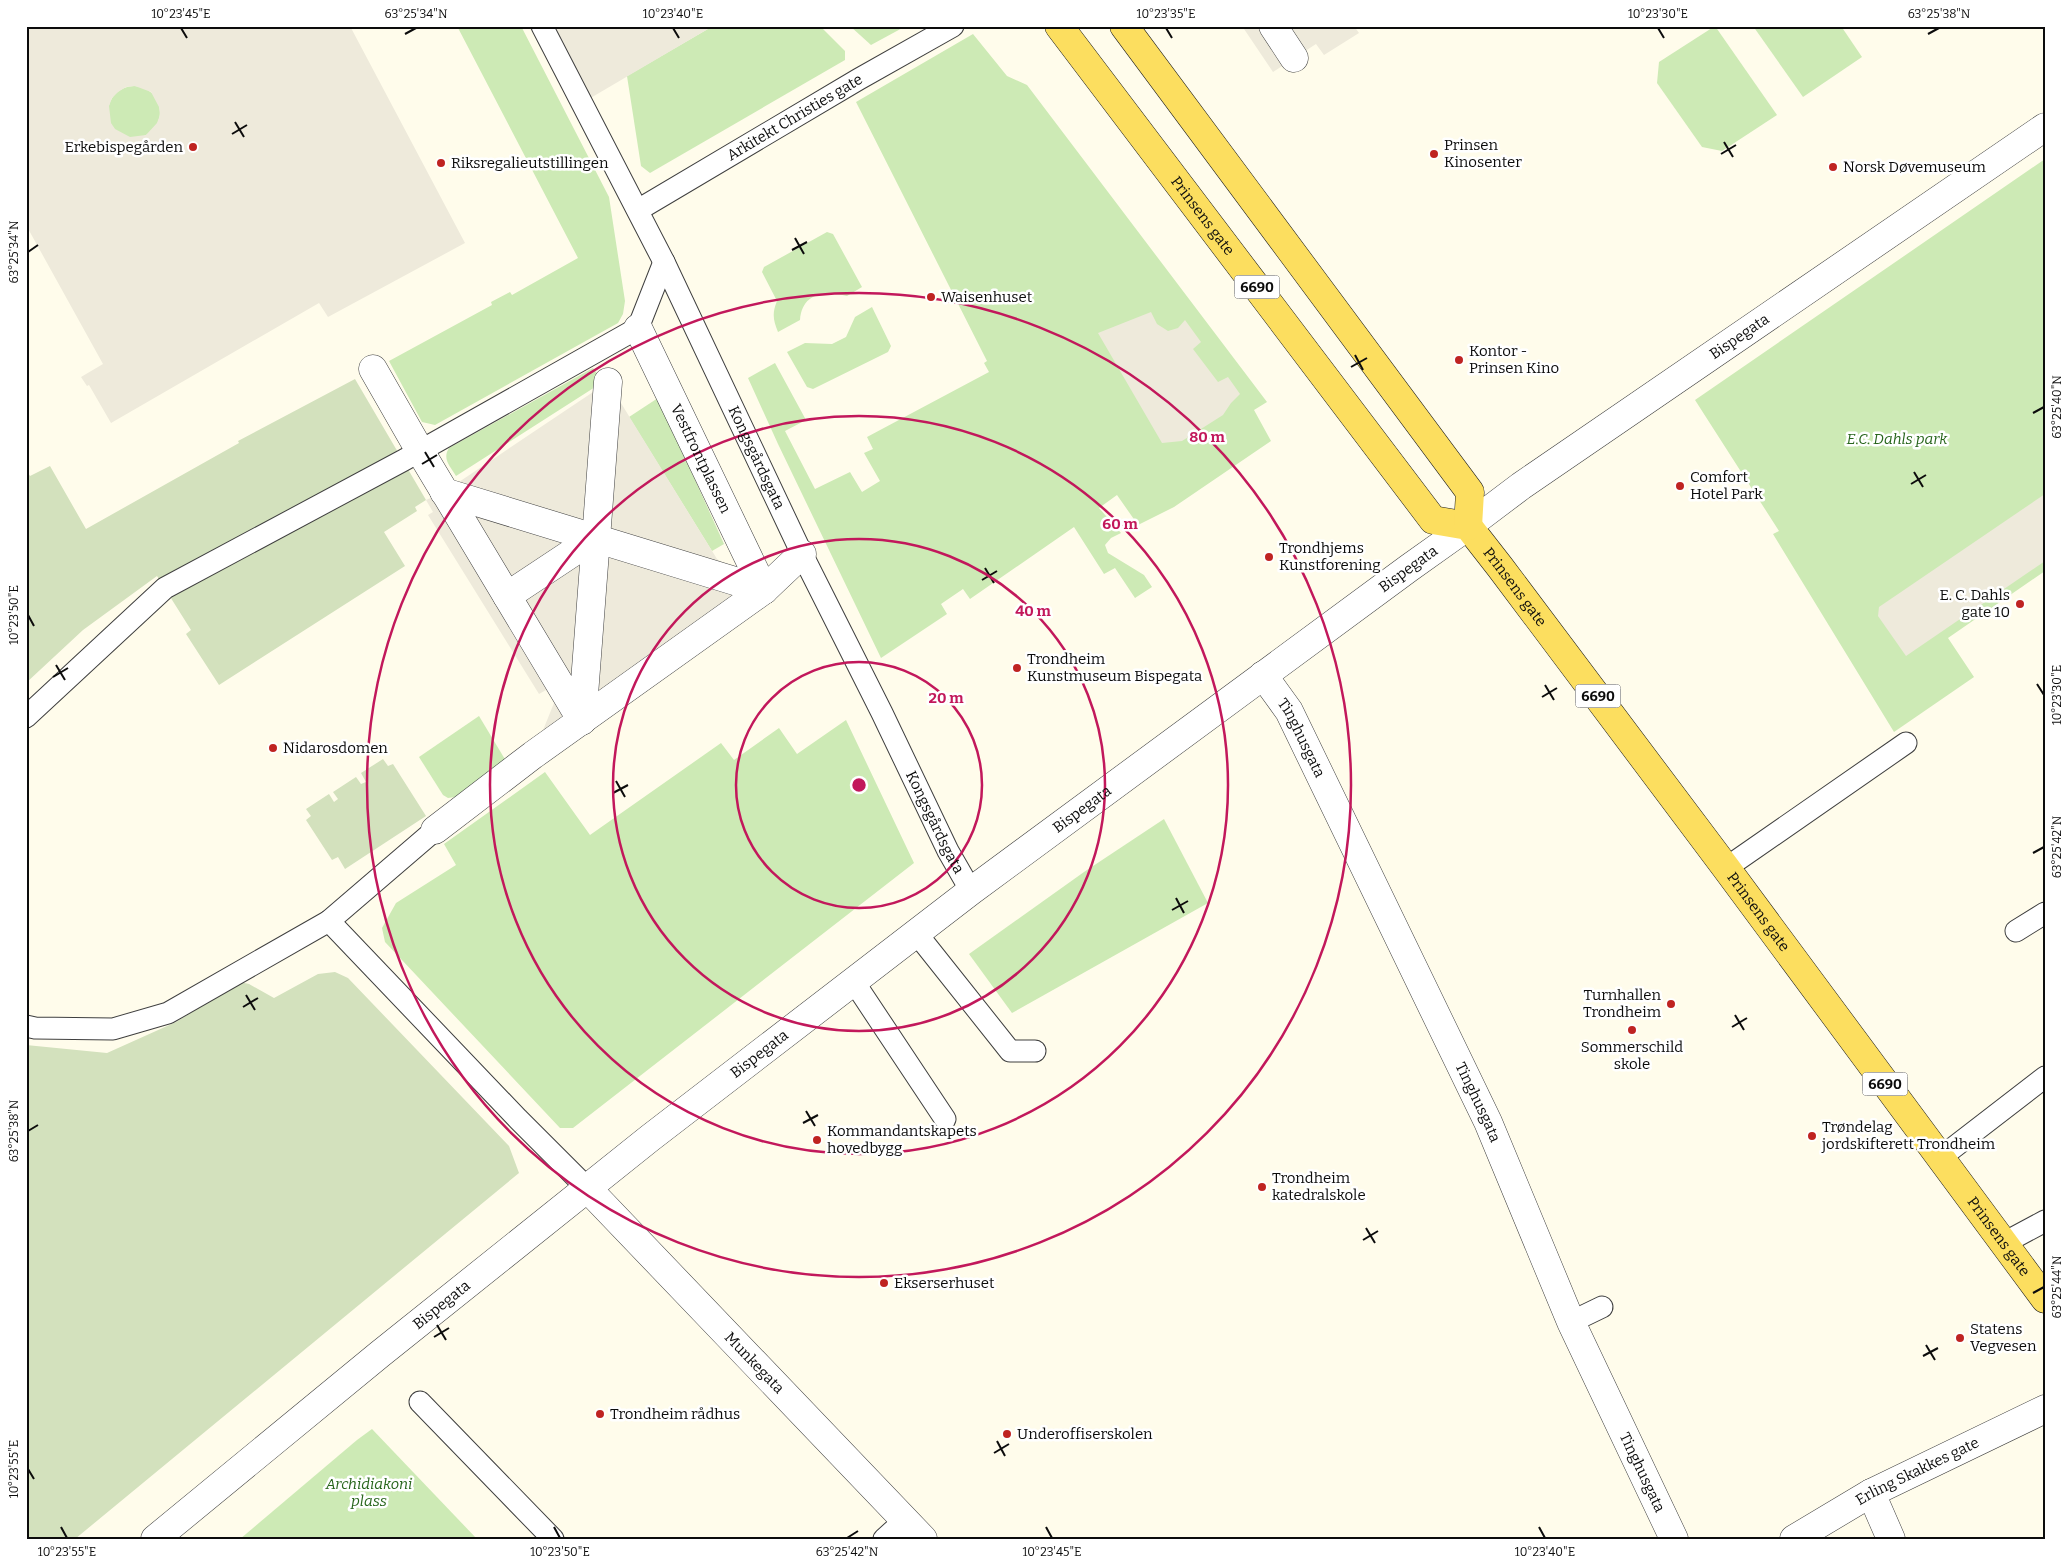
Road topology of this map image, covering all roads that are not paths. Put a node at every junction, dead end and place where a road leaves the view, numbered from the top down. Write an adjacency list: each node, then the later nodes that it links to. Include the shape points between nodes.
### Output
1 (542, 26): 8 (lane, Kongsgårdsgata)
2 (952, 26): 8 (lane, Arkitekt Christies gate)
3 (1059, 26): 15 (main road, Prinsens gate / 6690, via 1433,520)
4 (1124, 26): 15 (main road, via 1470,492)
5 (1273, 26): 6 (street)
6 (1294, 58)
7 (2045, 127): 15 (street, Bispegata, via 1521,486)
8 (638, 210): 9 (lane, Kongsgårdsgata)
9 (664, 262): 10 (lane); 17 (lane, Kongsgårdsgata)
10 (638, 328): 13 (lane); 18 (street, Vestfrontplassen)
11 (372, 369): 13 (street)
12 (608, 382): 16 (street)
13 (420, 451): 14 (street); 21 (lane, via 165,588)
14 (444, 492): 16 (street); 19 (street)
15 (1468, 526): 20 (street, Bispegata); 25 (main road, Prinsens gate / 6690)
16 (596, 537): 18 (street); 19 (street); 22 (street)
17 (802, 554): 18 (street); 26 (lane, Kongsgårdsgata)
18 (764, 590): 22 (street)
19 (506, 596): 22 (street)
20 (1263, 675): 26 (street, Bispegata); 42 (street, Tinghusgata, via 1289,712 1488,1122)
21 (26, 717)
22 (582, 721): 24 (street)
23 (1906, 743): 25 (lane)
24 (435, 830): 28 (lane)
25 (1726, 868): 36 (main road, Prinsens gate / 6690)
26 (970, 891): 30 (street, Bispegata)
27 (2045, 914): 29 (lane)
28 (329, 921): 32 (lane, via 168,1013 113,1029); 37 (lane)
29 (2016, 931)
30 (917, 934): 31 (street, Bispegata); 33 (lane, via 1010,1051)
31 (854, 982): 35 (lane); 37 (street, Bispegata)
32 (26, 1026)
33 (1034, 1051)
34 (2045, 1076): 36 (lane)
35 (945, 1119)
36 (1940, 1158): 39 (main road, Prinsens gate / 6690)
37 (587, 1188): 46 (street, Munkegata); 47 (street, Bispegata)
38 (2045, 1221): 39 (lane)
39 (2004, 1243): 40 (main road, Prinsens gate / 6690)
40 (2045, 1300)
41 (1602, 1307): 42 (lane)
42 (1571, 1322): 50 (street, Tinghusgata)
43 (420, 1402): 48 (lane)
44 (2045, 1409): 45 (street, Erling Skakkes gate)
45 (1871, 1494): 51 (street, Erling Skakkes gate); 52 (street)
46 (914, 1529): 49 (lane)
47 (155, 1539)
48 (553, 1539)
49 (884, 1539)
50 (1674, 1539)
51 (1794, 1539)
52 (1891, 1539)

